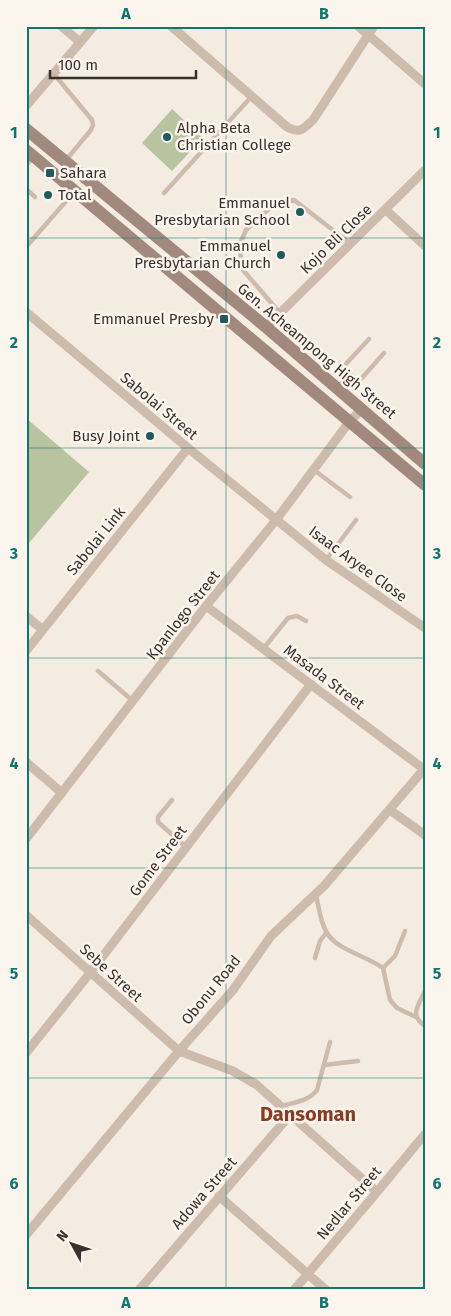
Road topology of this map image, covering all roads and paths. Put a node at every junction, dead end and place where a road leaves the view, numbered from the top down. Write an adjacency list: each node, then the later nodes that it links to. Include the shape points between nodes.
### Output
1 (61, 26): 7 (street)
2 (94, 26): 7 (street)
3 (170, 26): 10 (street)
4 (358, 26): 6 (street)
5 (374, 26): 6 (street)
6 (367, 36): 9 (street); 10 (street, via 304,129 295,131 287,127)
7 (80, 42): 8 (street)
8 (54, 73): 11 (street); 14 (lane, via 93,125)
9 (424, 84)
10 (252, 96): 18 (lane)
11 (26, 106)
12 (26, 129): 14 (main road, Gen. Acheampong High Street)
13 (29, 157): 17 (main road)
14 (65, 161): 26 (main road, Gen. Acheampong High Street)
15 (425, 170): 20 (street, Kojo Bli Close)
16 (26, 189): 19 (lane)
17 (75, 191): 23 (lane); 32 (main road)
18 (164, 193)
19 (35, 197)
20 (386, 210): 21 (street, Kojo Bli Close); 22 (street)
21 (351, 244): 25 (street, Kojo Bli Close); 25 (lane, via 294,200 272,206 246,230 239,246 243,270)
22 (425, 246)
23 (26, 247)
24 (26, 312): 33 (street, Sabolai Street)
25 (280, 314): 26 (street, Kojo Bli Close)
26 (266, 327): 30 (main road, Gen. Acheampong High Street)
27 (369, 340): 29 (lane, via 345,365)
28 (384, 353): 29 (lane, via 362,378 355,379)
29 (350, 374): 30 (lane)
30 (337, 388): 31 (main road, Gen. Acheampong High Street)
31 (362, 409): 32 (street, Kpanlogo Street); 34 (main road, Gen. Acheampong High Street)
32 (350, 422): 35 (street, Kpanlogo Street); 36 (main road)
33 (188, 448): 38 (street, Sabolai Street); 45 (street, Sabolai Link)
34 (425, 464)
35 (314, 470): 37 (lane); 38 (street, Kpanlogo Street)
36 (425, 485)
37 (350, 497)
38 (276, 520): 40 (street, Isaac Aryee Close); 41 (street, Kpanlogo Street)
39 (356, 520): 40 (lane)
40 (326, 560): 44 (street, Isaac Aryee Close)
41 (206, 606): 46 (street, Masada Street); 50 (street, Kpanlogo Street)
42 (26, 616): 45 (street)
43 (306, 621): 46 (lane, via 297,616 288,618)
44 (425, 628)
45 (43, 630): 47 (street, Sabolai Link)
46 (263, 649): 49 (street, Masada Street)
47 (26, 651)
48 (98, 671): 50 (lane)
49 (311, 684): 52 (street, Masada Street); 58 (street, Gome Street)
50 (133, 701): 53 (street, Kpanlogo Street)
51 (26, 762): 53 (street)
52 (424, 769): 55 (street, Obonu Road)
53 (62, 792): 57 (street, Kpanlogo Street)
54 (172, 800): 58 (lane, via 158,817 158,822)
55 (390, 810): 56 (street); 59 (street, Obonu Road)
56 (425, 835)
57 (26, 839)
58 (186, 847): 65 (street, Gome Street)
59 (316, 893): 62 (lane); 70 (street, Obonu Road, via 271,936 233,990)
60 (26, 915): 65 (street, Sebe Street)
61 (405, 930): 64 (lane, via 395,956)
62 (326, 933): 63 (lane); 64 (lane, via 337,943)
63 (315, 958)
64 (383, 968): 67 (lane, via 390,1000)
65 (90, 973): 70 (street, Sebe Street); 71 (street, Gome Street)
66 (425, 991): 67 (lane)
67 (416, 1017): 68 (lane)
68 (425, 1026)
69 (330, 1042): 73 (lane)
70 (179, 1050): 74 (street, Sebe Street, via 257,1084); 79 (street, Obonu Road)
71 (26, 1054)
72 (358, 1061): 73 (lane)
73 (324, 1064): 74 (lane, via 314,1095)
74 (282, 1106): 75 (street, Sebe Street)
75 (290, 1115): 77 (street, Sebe Street); 78 (street, Adowa Street)
76 (425, 1134): 77 (street, Nedlar Street)
77 (377, 1192): 80 (street, Nedlar Street)
78 (219, 1196): 80 (street); 81 (street, Adowa Street)
79 (26, 1235)
80 (307, 1274): 82 (street, Nedlar Street); 83 (street)
81 (139, 1290)
82 (294, 1290)
83 (326, 1290)

